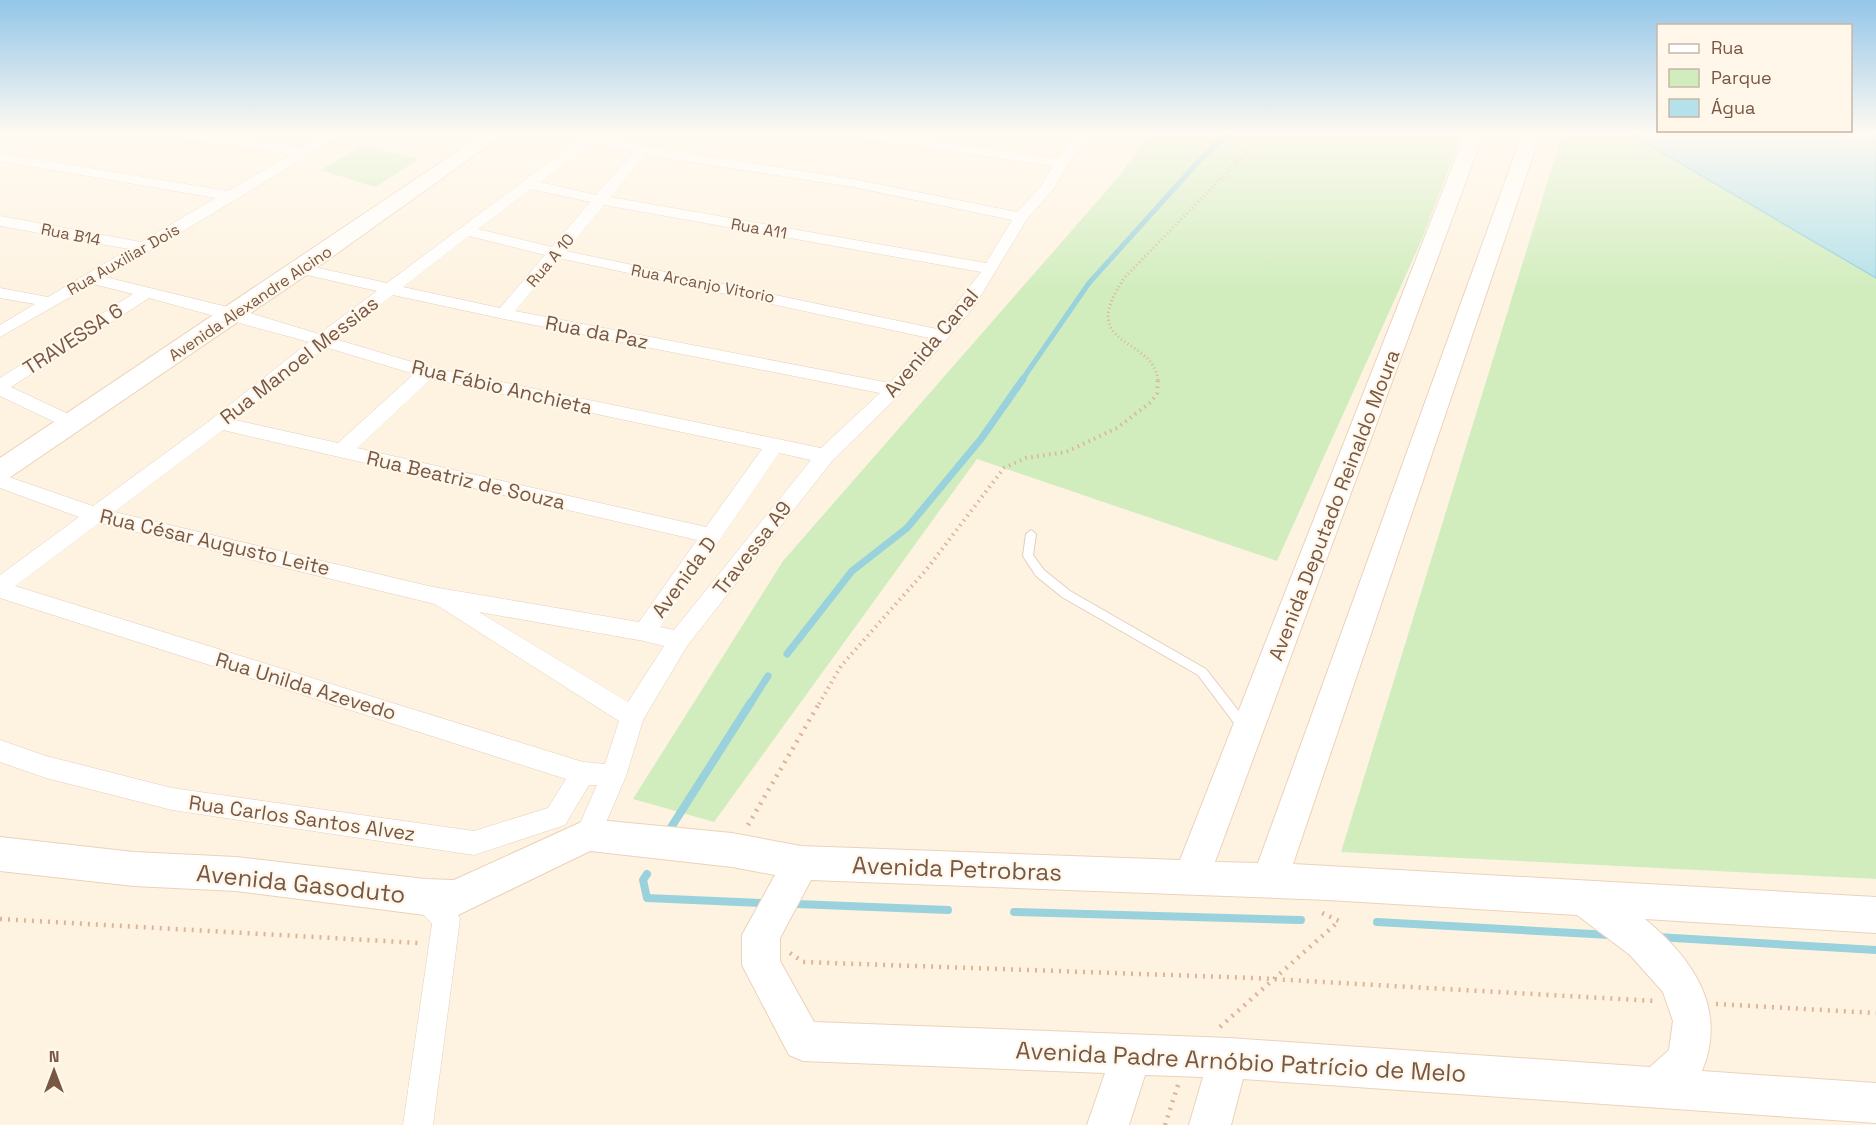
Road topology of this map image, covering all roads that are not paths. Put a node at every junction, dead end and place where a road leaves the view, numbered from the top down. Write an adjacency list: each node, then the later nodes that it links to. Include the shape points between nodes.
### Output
1 (164, 184): 11 (street)
2 (251, 184): 11 (street, Rua Auxiliar Dois)
3 (422, 184): 18 (street, Avenida Alexandre Alcino)
4 (528, 184): 15 (street, Rua Manoel Messias)
5 (530, 184): 12 (street, Rua A11)
6 (613, 184): 12 (street, Rua A 10)
7 (860, 184): 13 (street)
8 (1049, 184): 13 (street)
9 (1455, 184): 48 (street, Avenida Deputado Reinaldo Moura)
10 (1514, 184): 56 (street)
11 (232, 196): 16 (street, Rua Auxiliar Dois)
12 (600, 200): 17 (street, Rua A 10); 19 (street, Rua A11)
13 (1021, 217): 19 (street, Avenida Canal)
14 (0, 221): 16 (street, Rua B14)
15 (467, 231): 17 (street, Rua Arcanjo Vitorio); 21 (street, Rua Manoel Messias)
16 (142, 247): 20 (street, Rua Auxiliar Dois)
17 (554, 254): 26 (street, Rua A 10); 28 (street, Rua Arcanjo Vitorio, via 830,308)
18 (300, 269): 21 (street, Rua da Paz); 25 (street, Avenida Alexandre Alcino)
19 (991, 269): 28 (street, Avenida Canal, via 968,303)
20 (89, 278): 22 (street, Rua Fábio Anchieta); 24 (street, Rua Auxiliar Dois)
21 (390, 289): 26 (street, Rua da Paz); 29 (street, Rua Manoel Messias)
22 (147, 292): 25 (street, Rua Fábio Anchieta); 31 (street, TRAVESSA 6)
23 (0, 293): 24 (street)
24 (49, 302): 27 (street, Rua Auxiliar Dois)
25 (234, 314): 29 (street, Rua Fábio Anchieta); 33 (street, Avenida Alexandre Alcino)
26 (504, 314): 32 (street, Rua da Paz)
27 (0, 332)
28 (939, 334): 32 (street, Avenida Canal)
29 (320, 342): 30 (street, Rua Fábio Anchieta); 34 (street, Rua Manoel Messias)
30 (427, 372): 35 (street, Rua Fábio Anchieta); 36 (street)
31 (0, 388): 33 (street)
32 (894, 390): 37 (street, Avenida Canal)
33 (72, 423): 38 (street, Avenida Alexandre Alcino)
34 (220, 423): 36 (street, Rua Beatriz de Souza); 40 (street, Rua Manoel Messias)
35 (774, 446): 37 (street); 42 (street, Avenida D)
36 (341, 452): 42 (street, Rua Beatriz de Souza)
37 (825, 456): 46 (street, Travessa A9)
38 (0, 471)
39 (0, 482): 40 (street, Rua César Augusto Leite)
40 (96, 515): 43 (street, Rua Manoel Messias); 44 (street, Rua César Augusto Leite)
41 (1031, 534): 48 (lane, via 1028,555 1040,573 1066,594 1202,672)
42 (713, 536): 45 (street, Avenida D)
43 (0, 588): 50 (street, Rua Unilda Azevedo)
44 (433, 595): 45 (street, Rua César Augusto Leite); 47 (street, Rua César Augusto Leite)
45 (644, 632): 46 (street, Avenida D)
46 (679, 640): 47 (street, Avenida D)
47 (632, 717): 51 (street, Avenida D)
48 (1248, 732): 55 (street, Avenida Deputado Reinaldo Moura)
49 (0, 751): 50 (street, Rua Carlos Santos Alvez, via 172,800 474,843 555,817)
50 (583, 773): 51 (street, Rua Unilda Azevedo)
51 (614, 776): 52 (street, Avenida D)
52 (588, 835): 54 (street, Avenida Petrobras, via 732,850); 57 (street, Avenida Gasoduto, via 456,898)
53 (0, 854): 57 (street, Avenida Gasoduto, via 134,869 236,874)
54 (801, 863): 55 (street, Avenida Petrobras); 60 (street, Avenida Padre Arnóbio Patrício de Melo, via 761,935 761,965 803,1041)
55 (1191, 877): 56 (street, Avenida Petrobras)
56 (1270, 880): 58 (street, Avenida Petrobras, via 1320,895)
57 (426, 897): 64 (street, via 446,919)
58 (1583, 898): 59 (street); 62 (street, via 1621,921 1650,947 1673,974 1691,1007 1694,1031 1685,1062)
59 (1876, 915)
60 (1132, 1054): 61 (street, Avenida Padre Arnóbio Patrício de Melo); 65 (street)
61 (1229, 1058): 62 (street, Avenida Padre Arnóbio Patrício de Melo); 66 (street)
62 (1657, 1087): 63 (street, Avenida Padre Arnóbio Patrício de Melo)
63 (1876, 1103)
64 (418, 1125)
65 (1108, 1125)
66 (1209, 1125)

